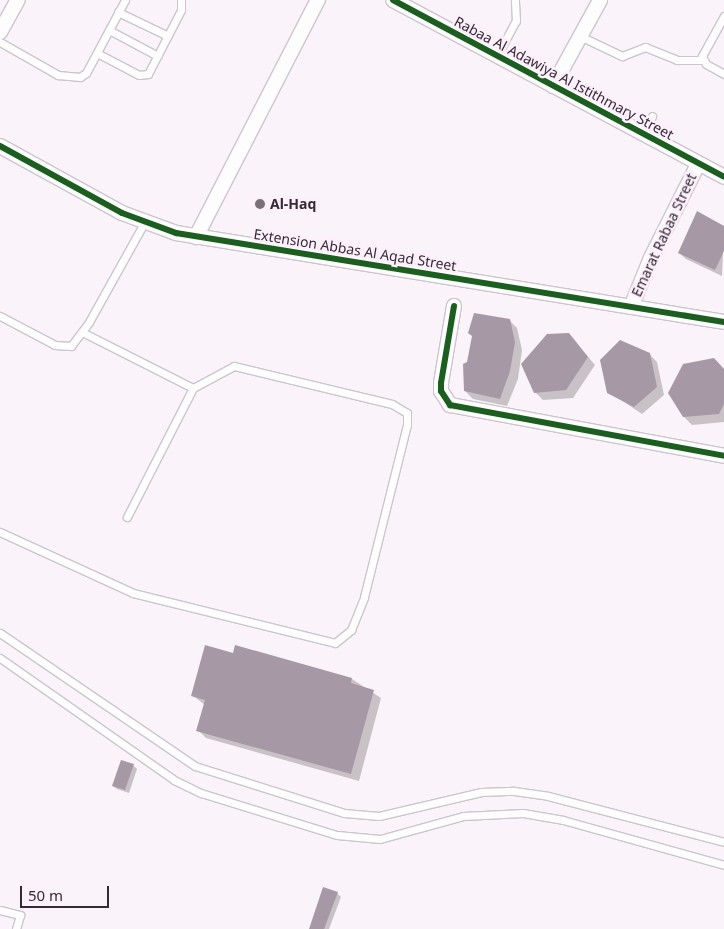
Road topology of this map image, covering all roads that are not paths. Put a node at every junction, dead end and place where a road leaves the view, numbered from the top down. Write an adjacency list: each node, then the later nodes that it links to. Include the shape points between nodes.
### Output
1 (18, 0): 11 (street)
2 (124, 0): 8 (lane)
3 (181, 0): 12 (lane, via 183,7)
4 (318, 0): 27 (street)
5 (393, 0): 17 (street, Rabaa Al Adawiya Al Istithmary Street)
6 (514, 0): 17 (lane, via 516,21)
7 (600, 0): 13 (street)
8 (118, 12): 10 (lane); 12 (lane)
9 (724, 16): 18 (lane, via 703,52)
10 (109, 30): 15 (lane); 16 (lane)
11 (0, 32)
12 (168, 36): 16 (lane)
13 (580, 36): 18 (lane, via 622,56 645,47 677,60); 20 (street)
14 (0, 42): 15 (lane, via 58,75 72,78 86,74)
15 (97, 53): 16 (lane, via 142,76 150,72)
16 (158, 56)
17 (497, 56): 20 (street, Rabaa Al Adawiya Al Istithmary Street)
18 (703, 60): 19 (lane)
19 (724, 74)
20 (553, 86): 22 (street, Rabaa Al Adawiya Al Istithmary Street)
21 (652, 116): 22 (lane)
22 (643, 134): 24 (street, Rabaa Al Adawiya Al Istithmary Street)
23 (0, 146): 26 (street, Extension Abbas Al Aqad Street)
24 (698, 164): 25 (street, Rabaa Al Adawiya Al Istithmary Street); 29 (street, Emarat Rabaa Street, via 651,258)
25 (724, 177)
26 (144, 223): 27 (street, Extension Abbas Al Aqad Street); 32 (lane)
27 (196, 237): 29 (street, Extension Abbas Al Aqad Street)
28 (454, 306): 34 (street, via 441,383 441,391 450,405)
29 (631, 307): 31 (street, Extension Abbas Al Aqad Street)
30 (0, 316): 32 (lane, via 60,347 71,346)
31 (724, 322)
32 (82, 332): 33 (lane)
33 (193, 388): 35 (lane); 36 (lane, via 234,366 392,404 407,413 407,425 364,597 351,630 335,643 133,593)
34 (724, 456)
35 (126, 517)
36 (0, 532)
37 (0, 633): 39 (lane, via 195,766 344,813 380,816 482,792 514,791 548,796)
38 (0, 658): 40 (lane, via 174,780 201,792 337,835 380,840 463,816 523,813 563,820)
39 (724, 842)
40 (724, 865)
41 (0, 910): 42 (lane, via 20,915)
42 (16, 929)

